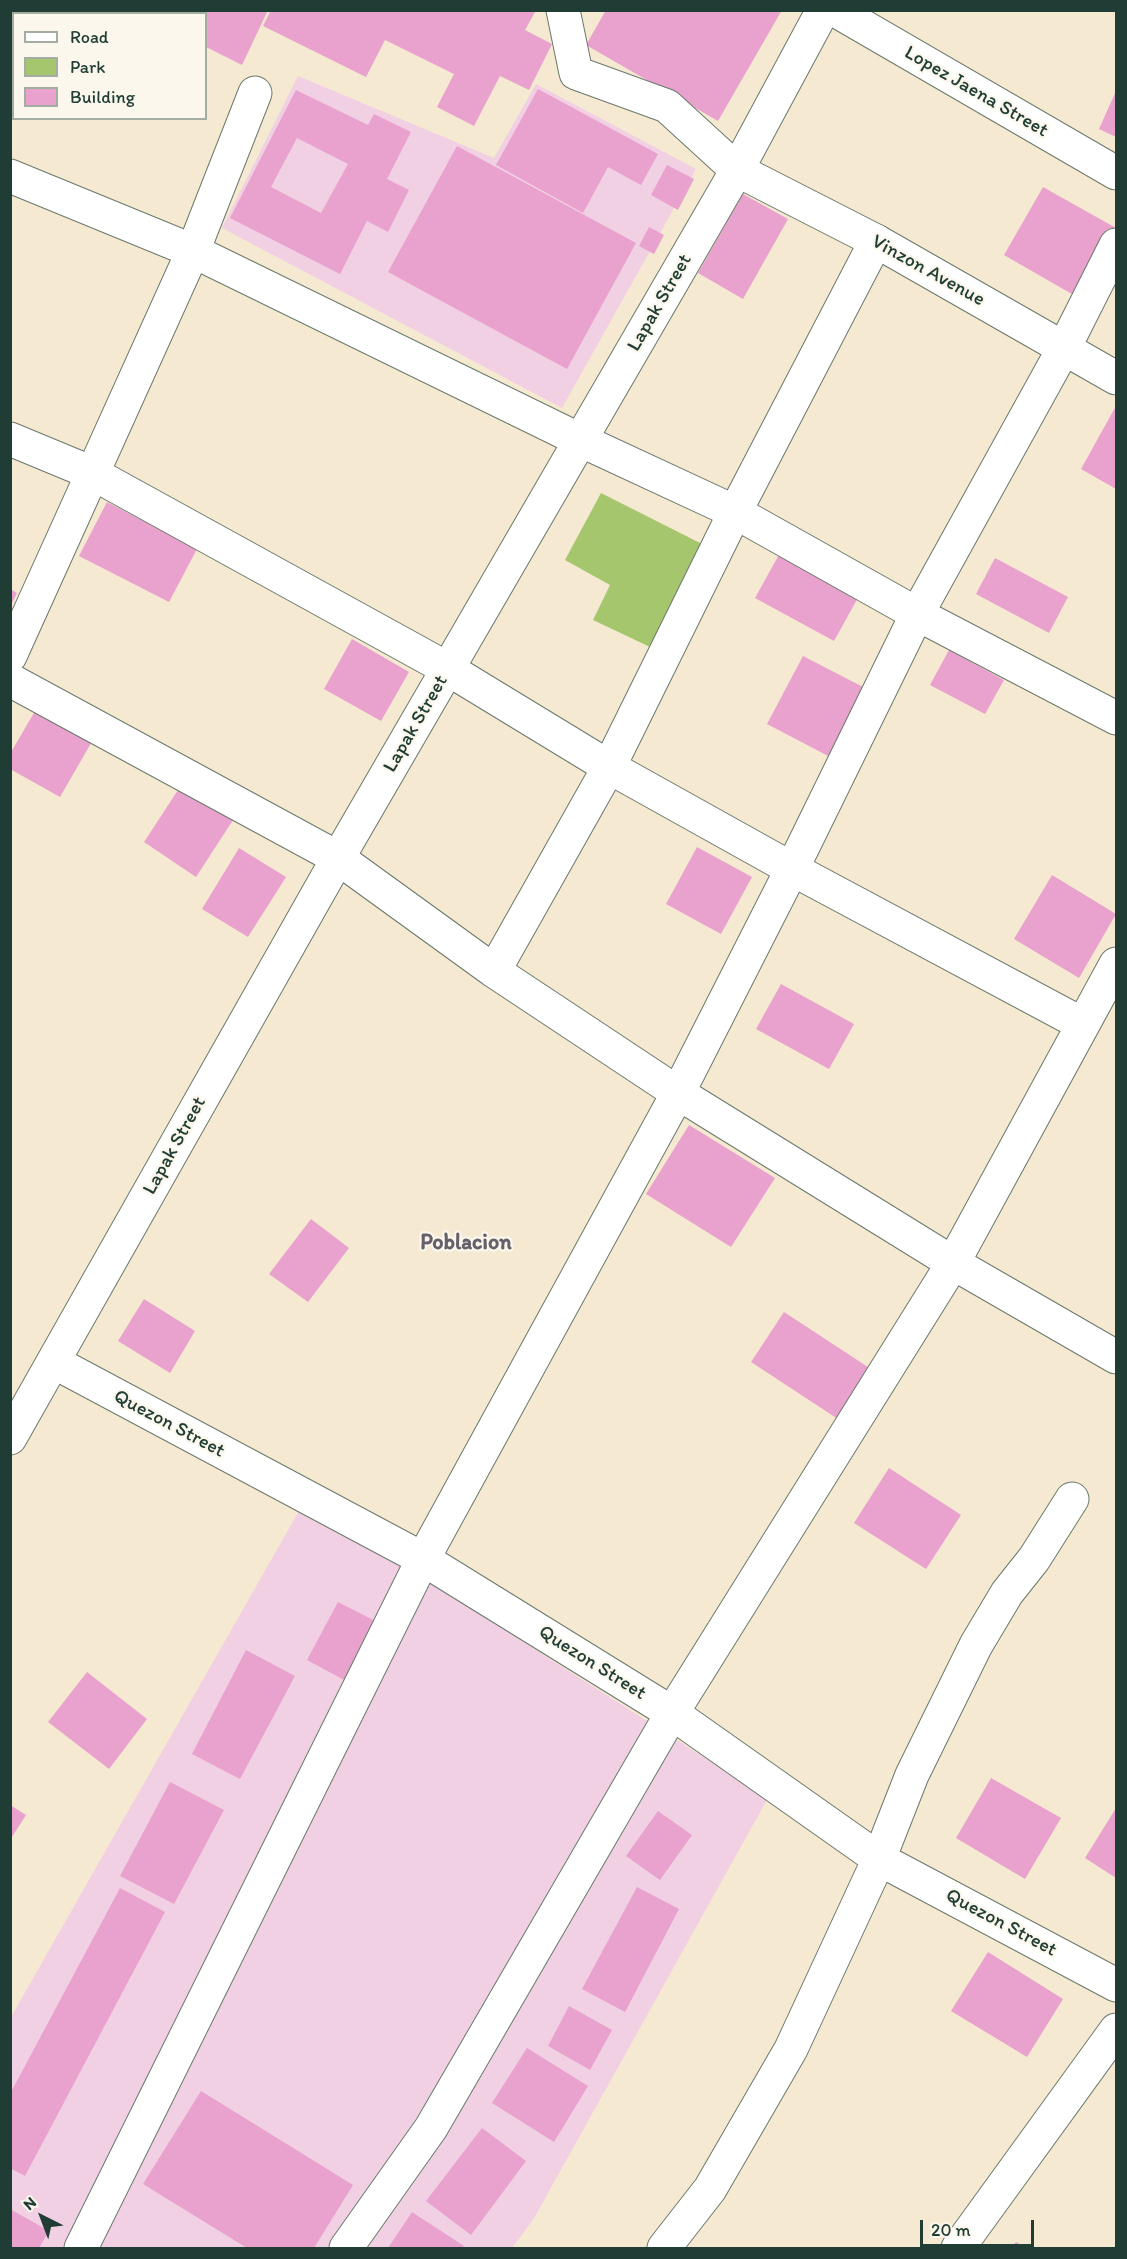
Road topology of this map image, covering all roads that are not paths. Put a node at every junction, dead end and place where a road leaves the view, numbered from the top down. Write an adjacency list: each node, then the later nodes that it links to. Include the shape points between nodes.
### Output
1 (563, 10): 5 (street, Vinzon Avenue, via 576,73 667,106)
2 (823, 10): 5 (street, Lapak Street)
3 (836, 10): 6 (street, Lopez Jaena Street)
4 (255, 93): 10 (street)
5 (737, 170): 8 (street, Vinzon Avenue); 14 (street, Lapak Street)
6 (1116, 173)
7 (10, 176): 10 (street)
8 (876, 241): 11 (street, Vinzon Avenue); 16 (street)
9 (1116, 245): 11 (street)
10 (193, 251): 14 (street); 15 (street)
11 (1064, 348): 12 (street, Vinzon Avenue); 17 (street)
12 (1116, 378)
13 (10, 439): 15 (street)
14 (580, 440): 16 (street); 19 (street, Lapak Street)
15 (92, 473): 18 (street); 19 (street)
16 (735, 512): 17 (street); 22 (street)
17 (917, 614): 21 (street); 24 (street)
18 (10, 656)
19 (448, 669): 22 (street); 23 (street, Lapak Street)
20 (10, 680): 23 (street)
21 (1116, 718)
22 (609, 767): 24 (street); 26 (street)
23 (338, 858): 26 (street); 31 (street, Lapak Street)
24 (792, 869): 27 (street); 28 (street)
25 (1116, 964): 27 (street)
26 (494, 971): 28 (street)
27 (1082, 1024): 29 (street)
28 (678, 1093): 29 (street); 34 (street)
29 (953, 1263): 30 (street); 35 (street)
30 (1116, 1357)
31 (54, 1362): 32 (street, Lapak Street); 34 (street, Quezon Street)
32 (10, 1438)
33 (1072, 1499): 36 (street, via 976,1645 912,1775)
34 (423, 1559): 35 (street, Quezon Street); 39 (street)
35 (672, 1713): 36 (street, Quezon Street); 40 (street, via 431,2128)
36 (879, 1858): 37 (street, Quezon Street); 41 (street, via 791,2049 710,2189)
37 (1116, 1985)
38 (1116, 2030): 42 (street)
39 (81, 2248)
40 (346, 2248)
41 (664, 2248)
42 (958, 2248)

